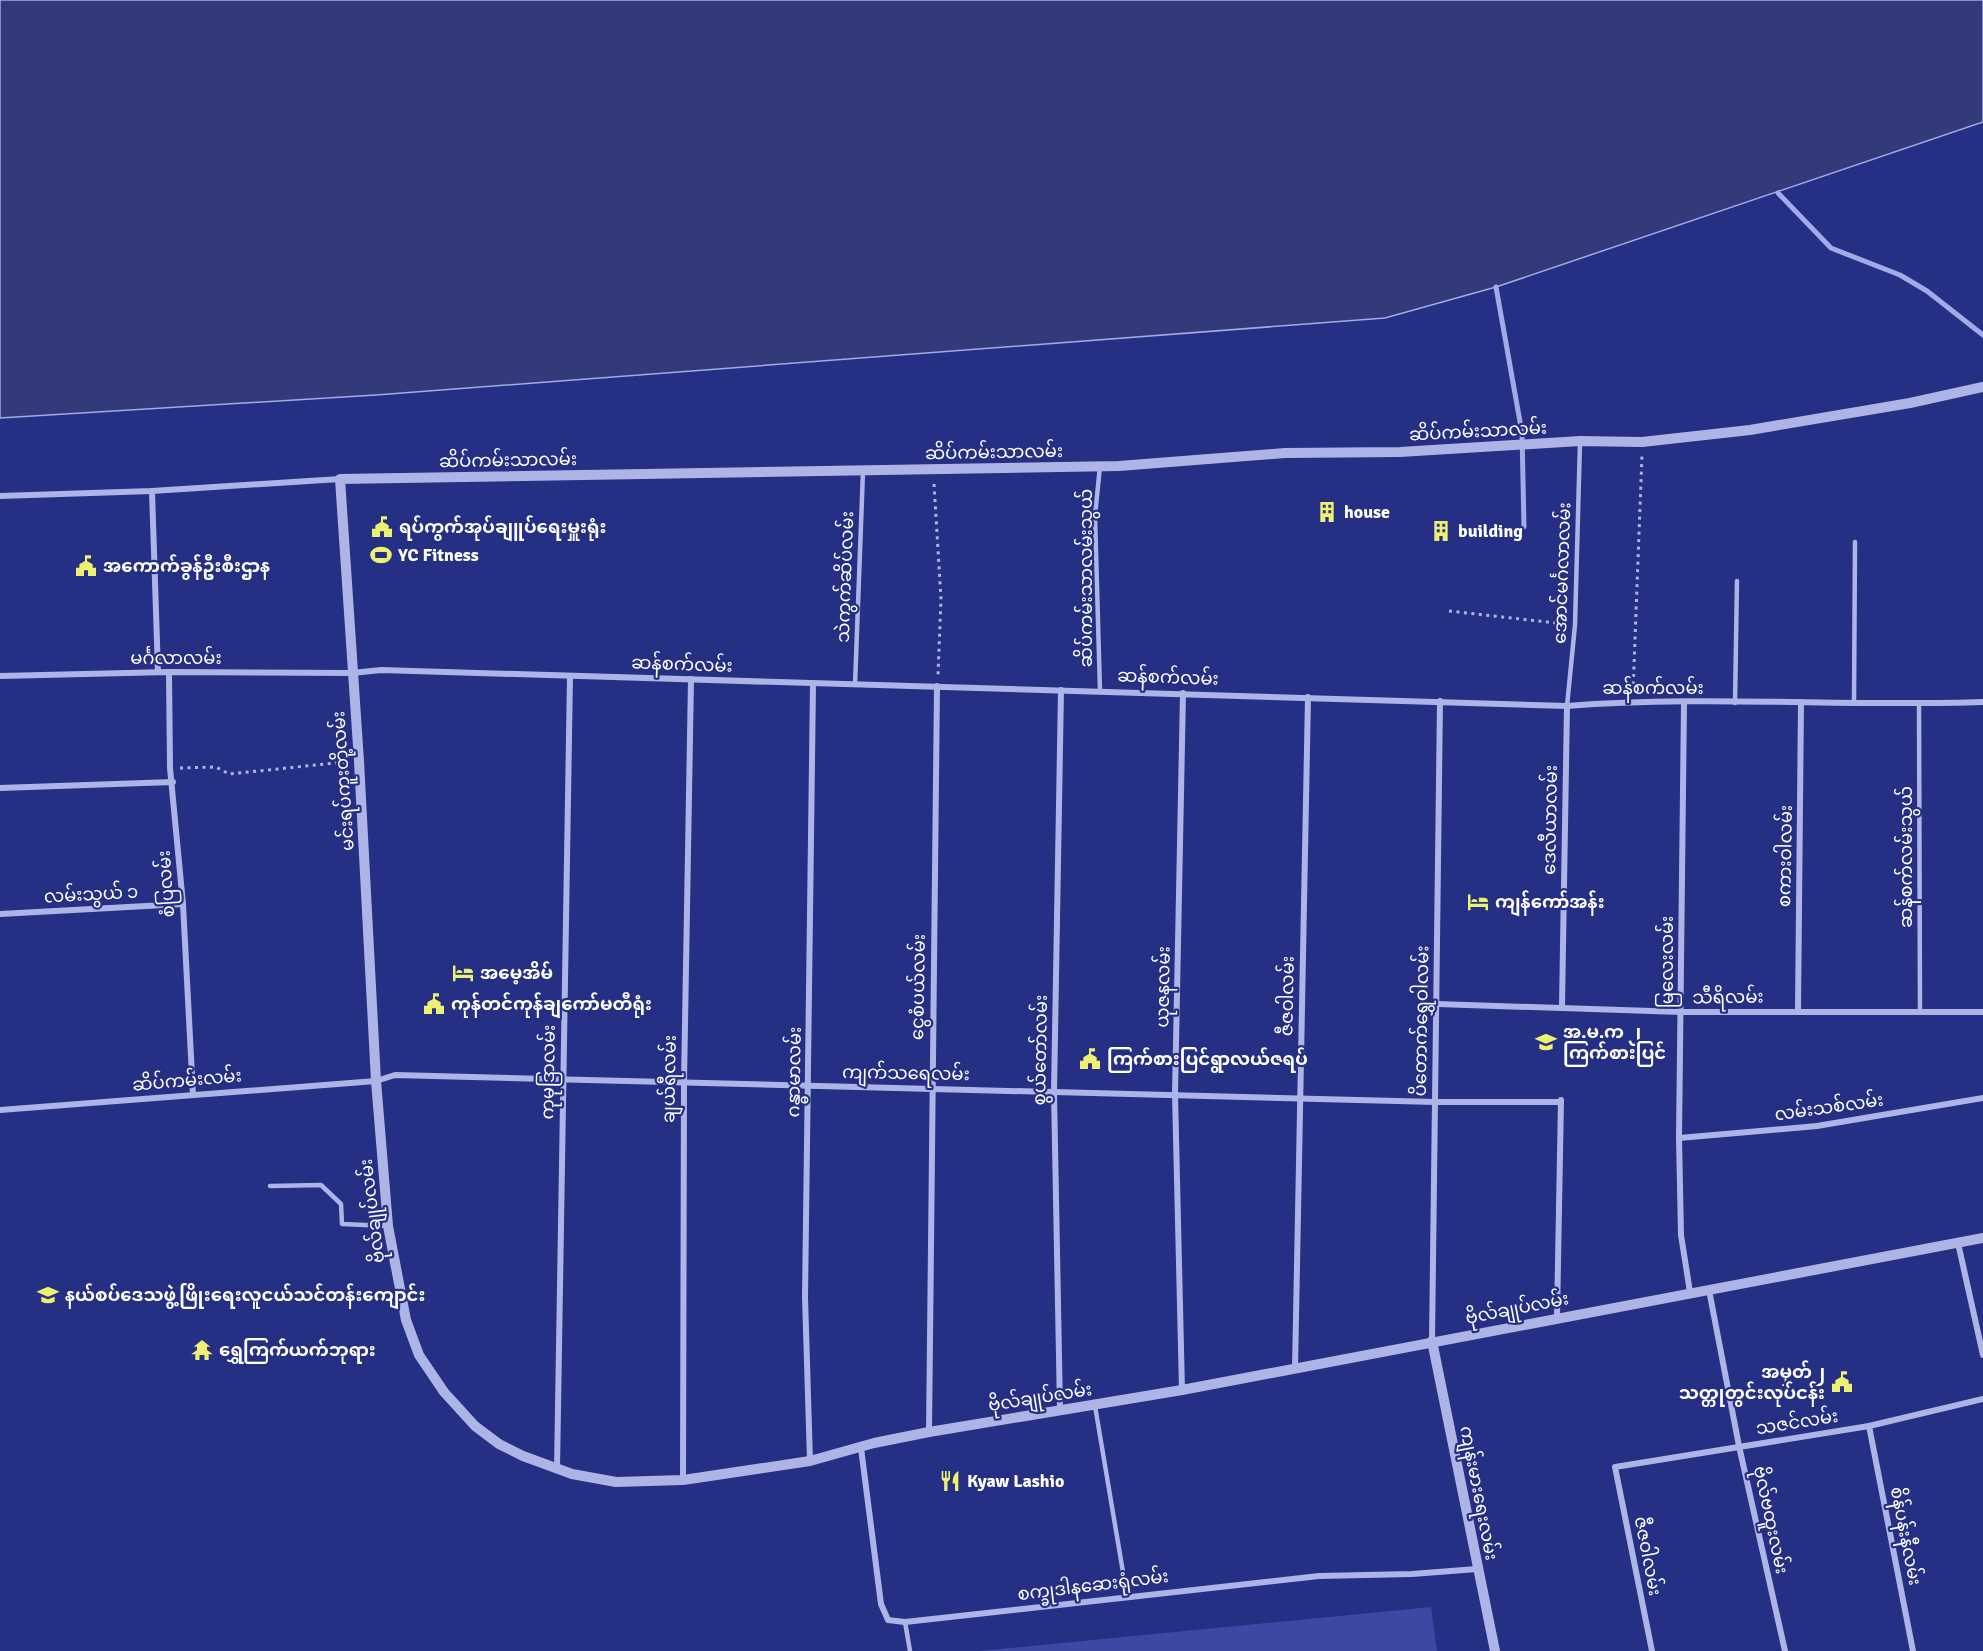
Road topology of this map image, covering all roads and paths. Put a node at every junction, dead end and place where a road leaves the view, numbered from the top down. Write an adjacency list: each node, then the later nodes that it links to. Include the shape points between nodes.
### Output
1 (1983, 387): 3 (street, ဆိပ်ကမ်းသာလမ်း, via 1910,404)
2 (1580, 441): 3 (street, ဆိပ်ကမ်းသာလမ်း); 4 (street, ဆိပ်ကမ်းသာလမ်း, via 1400,452 1285,453); 13 (lane, အောင်မင်္ဂလာလမ်း)
3 (1642, 442): 28 (path)
4 (1100, 466): 5 (street, ဆိပ်ကမ်းသာလမ်း); 24 (lane, ဆိပ်ကမ်းသာလမ်းသွယ်, via 1095,516)
5 (933, 470): 6 (street, ဆိပ်ကမ်းသာလမ်း); 22 (path, via 941,599)
6 (863, 471): 7 (street, ဆိပ်ကမ်းသာလမ်း); 21 (lane, သဲကွက်ဆိပ်လမ်း)
7 (340, 479): 8 (street, ဆိပ်ကမ်းသာလမ်း); 16 (street, မင်းရပ်ကူးတို့လမ်း)
8 (152, 491): 9 (street, ဆိပ်ကမ်းသာလမ်း); 14 (street)
9 (0, 496)
10 (1855, 542): 30 (lane)
11 (1737, 581): 34 (lane)
12 (1449, 611): 13 (path)
13 (1575, 626): 35 (lane, အောင်မင်္ဂလာလမ်း)
14 (158, 672): 15 (street, မင်္ဂလာလမ်း); 17 (street, မင်္ဂလာလမ်း)
15 (169, 672): 16 (street, မင်္ဂလာလမ်း); 37 (street, စံပြလမ်း)
16 (352, 673): 18 (street, ဆန်စက်လမ်း, via 381,670); 36 (street, မင်းရပ်ကူးတို့လမ်း)
17 (0, 676)
18 (570, 676): 19 (street, ဆန်စက်လမ်း); 48 (street, ကုမုဒြာလမ်း)
19 (691, 679): 20 (street, ဆန်စက်လမ်း); 50 (street, ချယ်ရီလမ်း)
20 (813, 684): 21 (street, ဆန်စက်လမ်း); 51 (street, ဂန္ဓာမာလမ်း)
21 (855, 685): 22 (street, ဆန်စက်လမ်း)
22 (937, 686): 23 (street, ဆန်စက်လမ်း); 52 (street, ငွေစံပယ်လမ်း)
23 (1061, 690): 24 (street, ဆန်စက်လမ်း); 53 (street, စွယ်တော်လမ်း)
24 (1100, 691): 25 (street, ဆန်စက်လမ်း)
25 (1184, 693): 26 (street, ဆန်စက်လမ်း); 54 (street, ယုဇနလမ်း)
26 (1308, 697): 27 (street, ဆန်စက်လမ်း); 56 (street, ဇီဇဝါလမ်း)
27 (1440, 701): 35 (street, ဆန်စက်လမ်း); 42 (street, ပိတောက်ရွှေဝါလမ်း)
28 (1633, 701): 33 (street, ဆန်စက်လမ်း); 35 (street, ဆန်စက်လမ်း)
29 (1801, 702): 30 (street, ဆန်စက်လမ်း); 34 (street, ဆန်စက်လမ်း); 44 (street, စကားဝါလမ်း)
30 (1854, 702): 31 (street, ဆန်စက်လမ်း)
31 (1919, 702): 32 (street, ဆန်စက်လမ်း); 46 (lane, ဆန်စက်လမ်းသွယ်)
32 (1983, 702)
33 (1684, 703): 34 (street, ဆန်စက်လမ်း); 45 (street, မြလေးလမ်း)
34 (1735, 703)
35 (1567, 706): 43 (street, ဒေလီယာလမ်း)
36 (359, 761): 37 (path, via 229,774 216,767); 49 (street, မင်းရပ်ကူးတို့လမ်း)
37 (170, 768): 38 (street, စံပြလမ်း)
38 (173, 782): 39 (street); 40 (street, စံပြလမ်း)
39 (0, 788)
40 (183, 904): 41 (street, လမ်းသွယ် ၁); 55 (street, စံပြလမ်း)
41 (0, 914)
42 (1437, 1004): 43 (street, သီရိလမ်း); 58 (street, ပိတောက်ရွှေဝါလမ်း)
43 (1562, 1006): 45 (street, သီရိလမ်း)
44 (1798, 1011): 45 (street, သီရိလမ်း); 46 (street, သီရိလမ်း)
45 (1681, 1012): 60 (street, မြလေးလမ်း)
46 (1920, 1012): 47 (street, သီရိလမ်း)
47 (1983, 1012)
48 (563, 1079): 49 (street, ကျက်သရေလမ်း, via 395,1076); 50 (street, ကျက်သရေလမ်း); 81 (street, ကုမုဒြာလမ်း)
49 (376, 1081): 55 (street, ဆိပ်ကမ်းလမ်း); 62 (street, ဗိုလ်ချုပ်လမ်း)
50 (684, 1082): 51 (street, ကျက်သရေလမ်း); 82 (street, ချယ်ရီလမ်း)
51 (808, 1086): 52 (street, ကျက်သရေလမ်း); 79 (street, ဂန္ဓာမာလမ်း, via 805,1297)
52 (932, 1088): 53 (street, ကျက်သရေလမ်း); 76 (street, ငွေစံပယ်လမ်း)
53 (1054, 1092): 54 (street, ကျက်သရေလမ်း); 74 (street, စွယ်တော်လမ်း)
54 (1175, 1094): 56 (street, ကျက်သရေလမ်း); 71 (street, ယုဇနလမ်း)
55 (192, 1095): 59 (street, ဆိပ်ကမ်းလမ်း)
56 (1300, 1098): 58 (street, ကျက်သရေလမ်း); 70 (street, ဇီဇဝါလမ်း)
57 (1983, 1098): 60 (street, လမ်းသစ်လမ်း, via 1817,1126)
58 (1436, 1102): 67 (street, via 1561,1101); 68 (street, ပိတောက်ရွှေဝါလမ်း)
59 (0, 1110)
60 (1679, 1138): 66 (street, မြလေးလမ်း, via 1681,1235)
61 (270, 1186): 62 (lane, via 321,1185 341,1204 342,1224)
62 (388, 1226): 81 (street, ဗိုလ်ချုပ်လမ်း, via 406,1320 419,1355 444,1392 475,1426 499,1444)
63 (1983, 1238): 64 (street, ဗိုလ်ချုပ်လမ်း)
64 (1958, 1243): 65 (street, ဗိုလ်ချုပ်လမ်း); 69 (street)
65 (1709, 1289): 66 (street, ဗိုလ်ချုပ်လမ်း); 77 (street, ဗိုလ်ဗထူးလမ်း)
66 (1690, 1292): 67 (street, ဗိုလ်ချုပ်လမ်း)
67 (1557, 1317): 68 (street, ဗိုလ်ချုပ်လမ်း)
68 (1432, 1341): 70 (street, ဗိုလ်ချုပ်လမ်း); 83 (street, ကျန်းမားရေးလမ်း)
69 (1983, 1355)
70 (1295, 1369): 71 (street, ဗိုလ်ချုပ်လမ်း)
71 (1182, 1390): 73 (street, ဗိုလ်ချုပ်လမ်း)
72 (1983, 1400): 75 (street, သဇင်လမ်း)
73 (1095, 1404): 74 (street, ဗိုလ်ချုပ်လမ်း); 84 (lane)
74 (1060, 1410): 76 (street, ဗိုလ်ချုပ်လမ်း)
75 (1869, 1426): 77 (street, သဇင်လမ်း); 90 (street, စိန်ပန်းနီလမ်း)
76 (929, 1432): 78 (street, ဗိုလ်ချုပ်လမ်း)
77 (1739, 1446): 80 (street, သဇင်လမ်း); 89 (street, ဗိုလ်ဗထူးလမ်း)
78 (861, 1448): 79 (street, ဗိုလ်ချုပ်လမ်း); 85 (street, via 881,1604 888,1620)
79 (810, 1461): 82 (street, ဗိုလ်ချုပ်လမ်း)
80 (1615, 1467): 88 (street, ဇီဇဝါလမ်း)
81 (557, 1469): 82 (street, ဗိုလ်ချုပ်လမ်း, via 616,1482)
82 (683, 1480)
83 (1477, 1569): 84 (street, စက္ခုဒါနဆေးရုံလမ်း, via 1318,1576); 87 (street, ကျန်းမားရေးလမ်း)
84 (1126, 1596): 85 (street, စက္ခုဒါနဆေးရုံလမ်း)
85 (905, 1622): 86 (lane)
86 (910, 1651)
87 (1495, 1651)
88 (1652, 1651)
89 (1785, 1651)
90 (1912, 1651)

